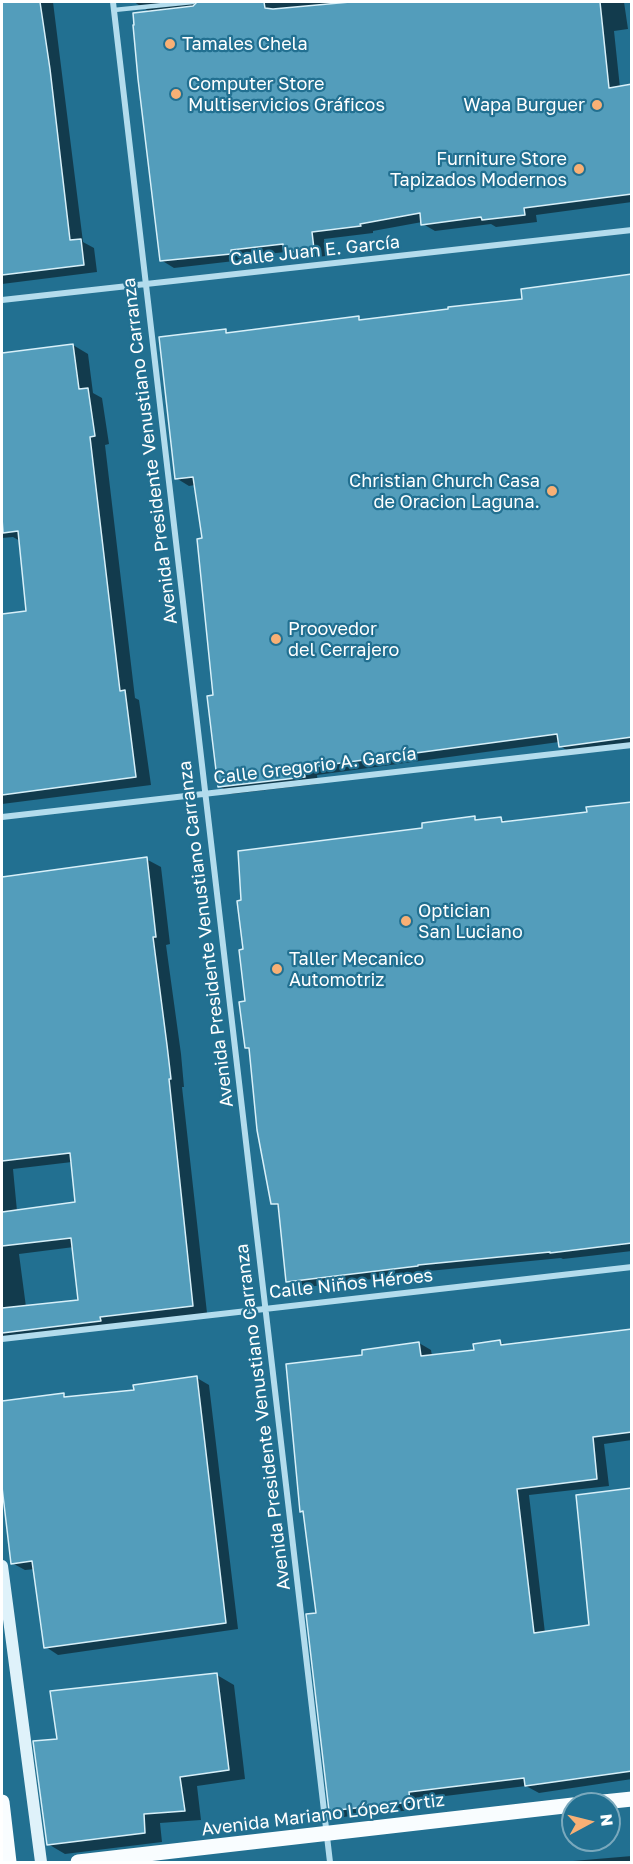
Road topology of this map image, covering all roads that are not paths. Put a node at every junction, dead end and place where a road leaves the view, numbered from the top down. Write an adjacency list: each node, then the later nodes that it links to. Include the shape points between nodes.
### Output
1 (113, 2): 3 (street, Avenida Presidente Venustiano Carranza)
2 (193, 2): 3 (lane)
3 (114, 10): 5 (street, Avenida Presidente Venustiano Carranza)
4 (632, 230): 5 (street, Calle Juan E. García)
5 (146, 285): 6 (street, Calle Juan E. García); 8 (street, Avenida Presidente Venustiano Carranza)
6 (2, 300)
7 (632, 745): 8 (street, Calle Gregorio A. García)
8 (205, 794): 9 (street, Calle Gregorio A. García); 11 (street, Avenida Presidente Venustiano Carranza)
9 (2, 817)
10 (632, 1268): 11 (street, Calle Niños Héroes)
11 (265, 1309): 12 (street, Calle Niños Héroes); 16 (street, Avenida Presidente Venustiano Carranza)
12 (2, 1339)
13 (2, 1566): 18 (main road)
14 (2, 1802): 17 (main road)
15 (561, 1806): 16 (main road, Avenida Mariano López Ortiz)
16 (327, 1834): 19 (main road, Avenida Mariano López Ortiz); 20 (street, Avenida Presidente Venustiano Carranza)
17 (9, 1863)
18 (41, 1863)
19 (78, 1863)
20 (330, 1863)

